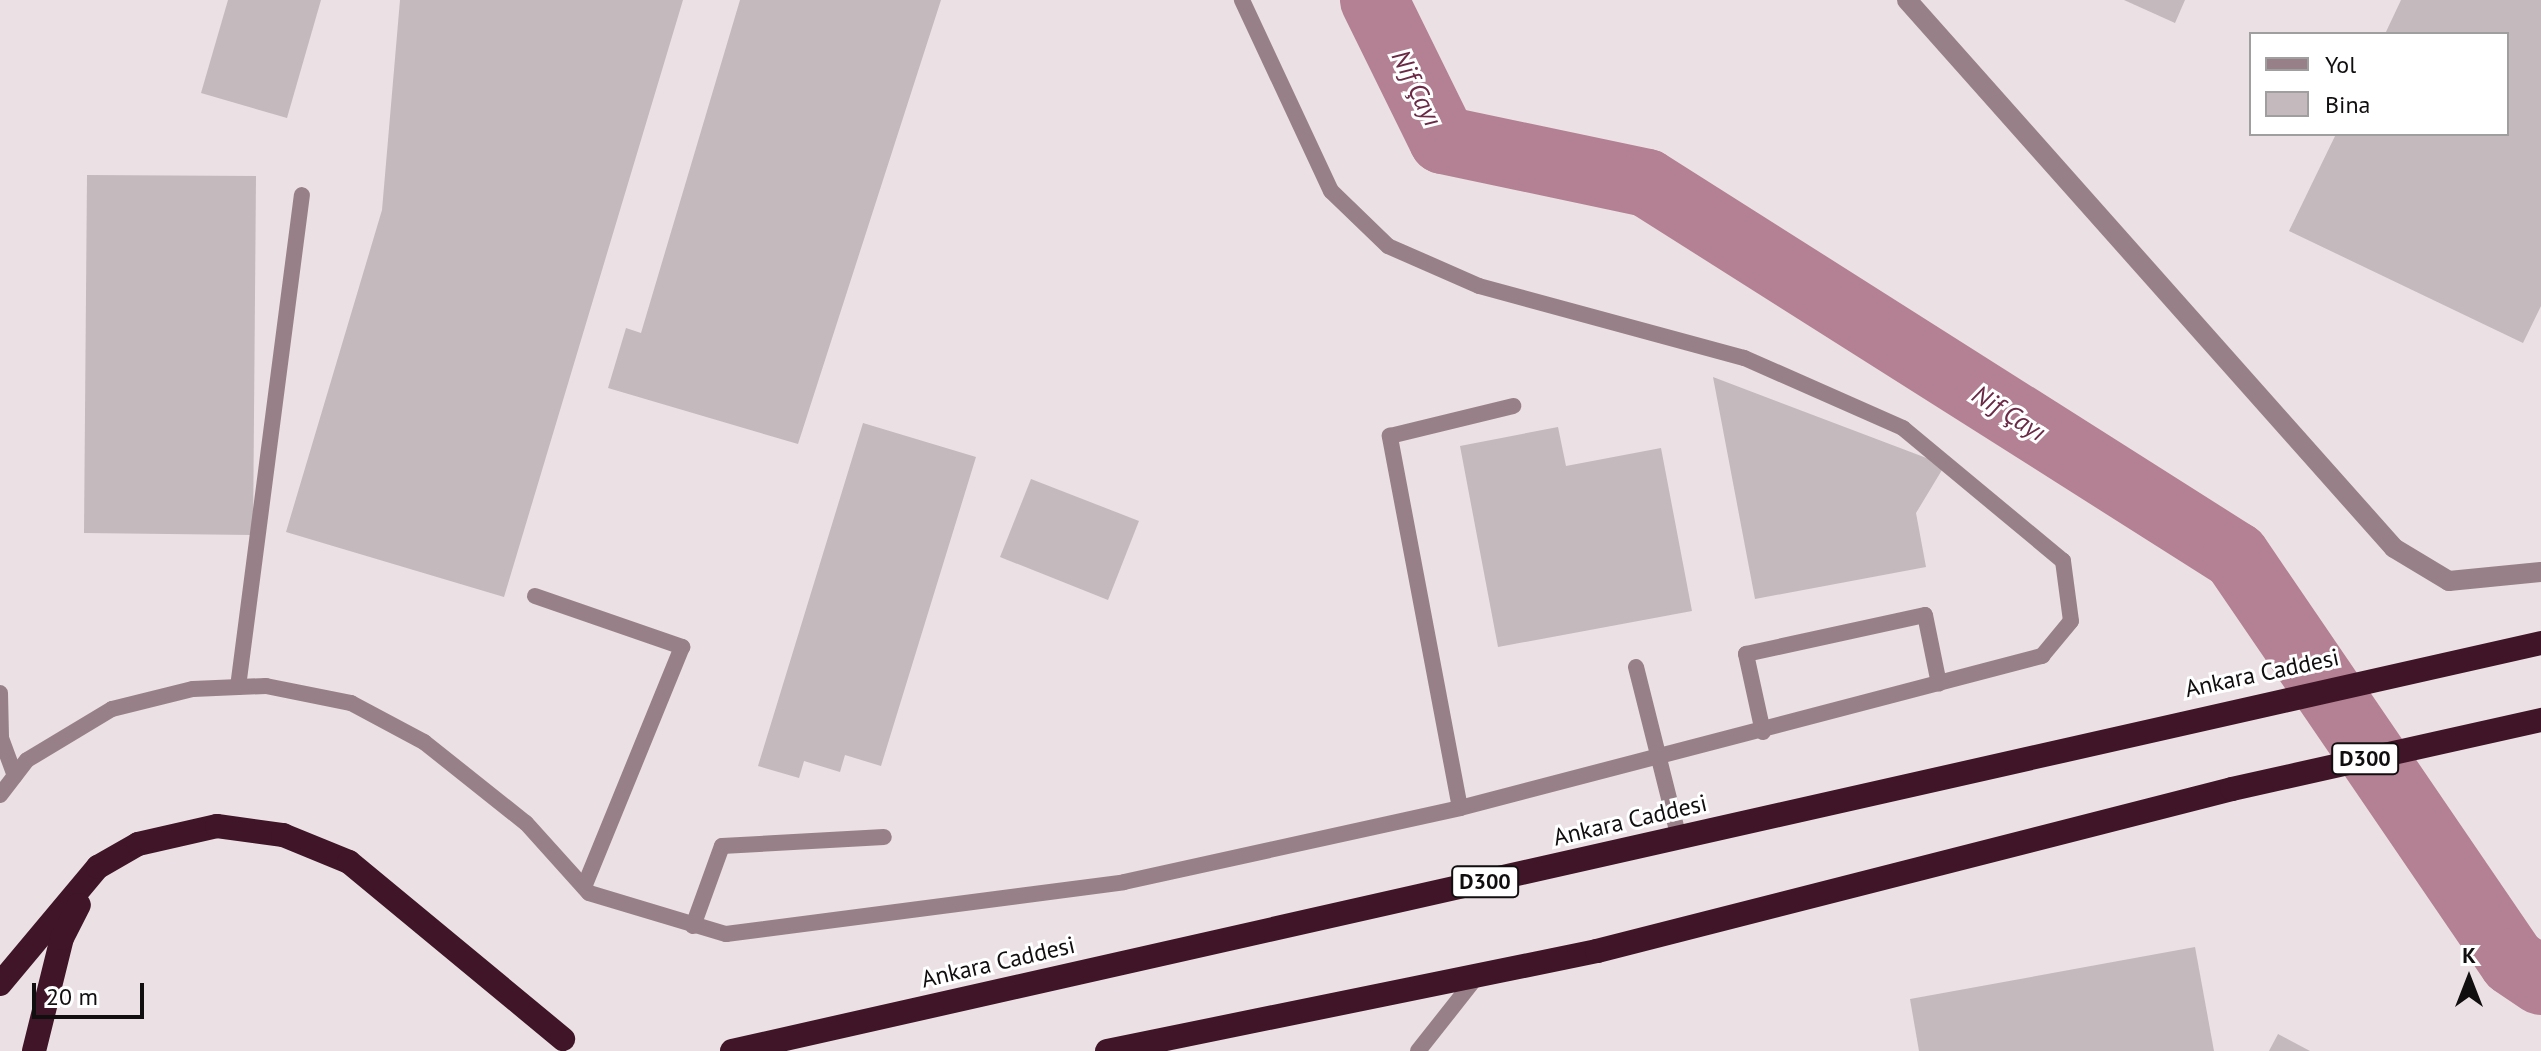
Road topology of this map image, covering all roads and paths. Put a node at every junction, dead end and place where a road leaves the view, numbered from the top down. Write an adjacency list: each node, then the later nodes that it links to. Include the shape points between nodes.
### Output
1 (1242, 0): 9 (lane, via 1331,191 1388,246 1479,286 1744,358 1903,428 2063,561 2071,621 2042,656)
2 (1907, 0): 5 (street, via 2394,548 2449,581)
3 (302, 195): 10 (lane)
4 (1513, 406): 17 (lane, via 1390,436)
5 (2541, 572)
6 (535, 596): 21 (lane, via 682,647)
7 (2541, 643): 19 (highway, Ankara Caddesi / D300, via 2236,707)
8 (1636, 667): 14 (lane)
9 (1939, 684): 13 (lane); 13 (lane, via 1925,615 1746,654)
10 (238, 687): 15 (lane, via 193,689 112,709 27,760); 21 (lane, via 351,703 424,742 526,823)
11 (0, 693): 15 (lane, via 1,738)
12 (2541, 720): 23 (highway, D300, via 2232,789)
13 (1763, 732): 14 (lane)
14 (1661, 759): 17 (lane); 19 (lane)
15 (15, 776): 16 (lane)
16 (0, 795)
17 (1460, 808): 22 (lane, via 1124,882 873,920 726,934)
18 (884, 837): 22 (lane, via 722,846)
19 (1679, 838): 28 (highway, Ankara Caddesi / D300)
20 (98, 867): 24 (highway); 25 (highway, via 138,844 217,826 283,835 349,862); 27 (highway, via 62,938)
21 (584, 887): 22 (lane, via 633,910)
22 (693, 926)
23 (1478, 975): 26 (highway, D300); 29 (lane)
24 (0, 984)
25 (563, 1039)
26 (1121, 1050)
27 (34, 1051)
28 (732, 1051)
29 (1418, 1051)

